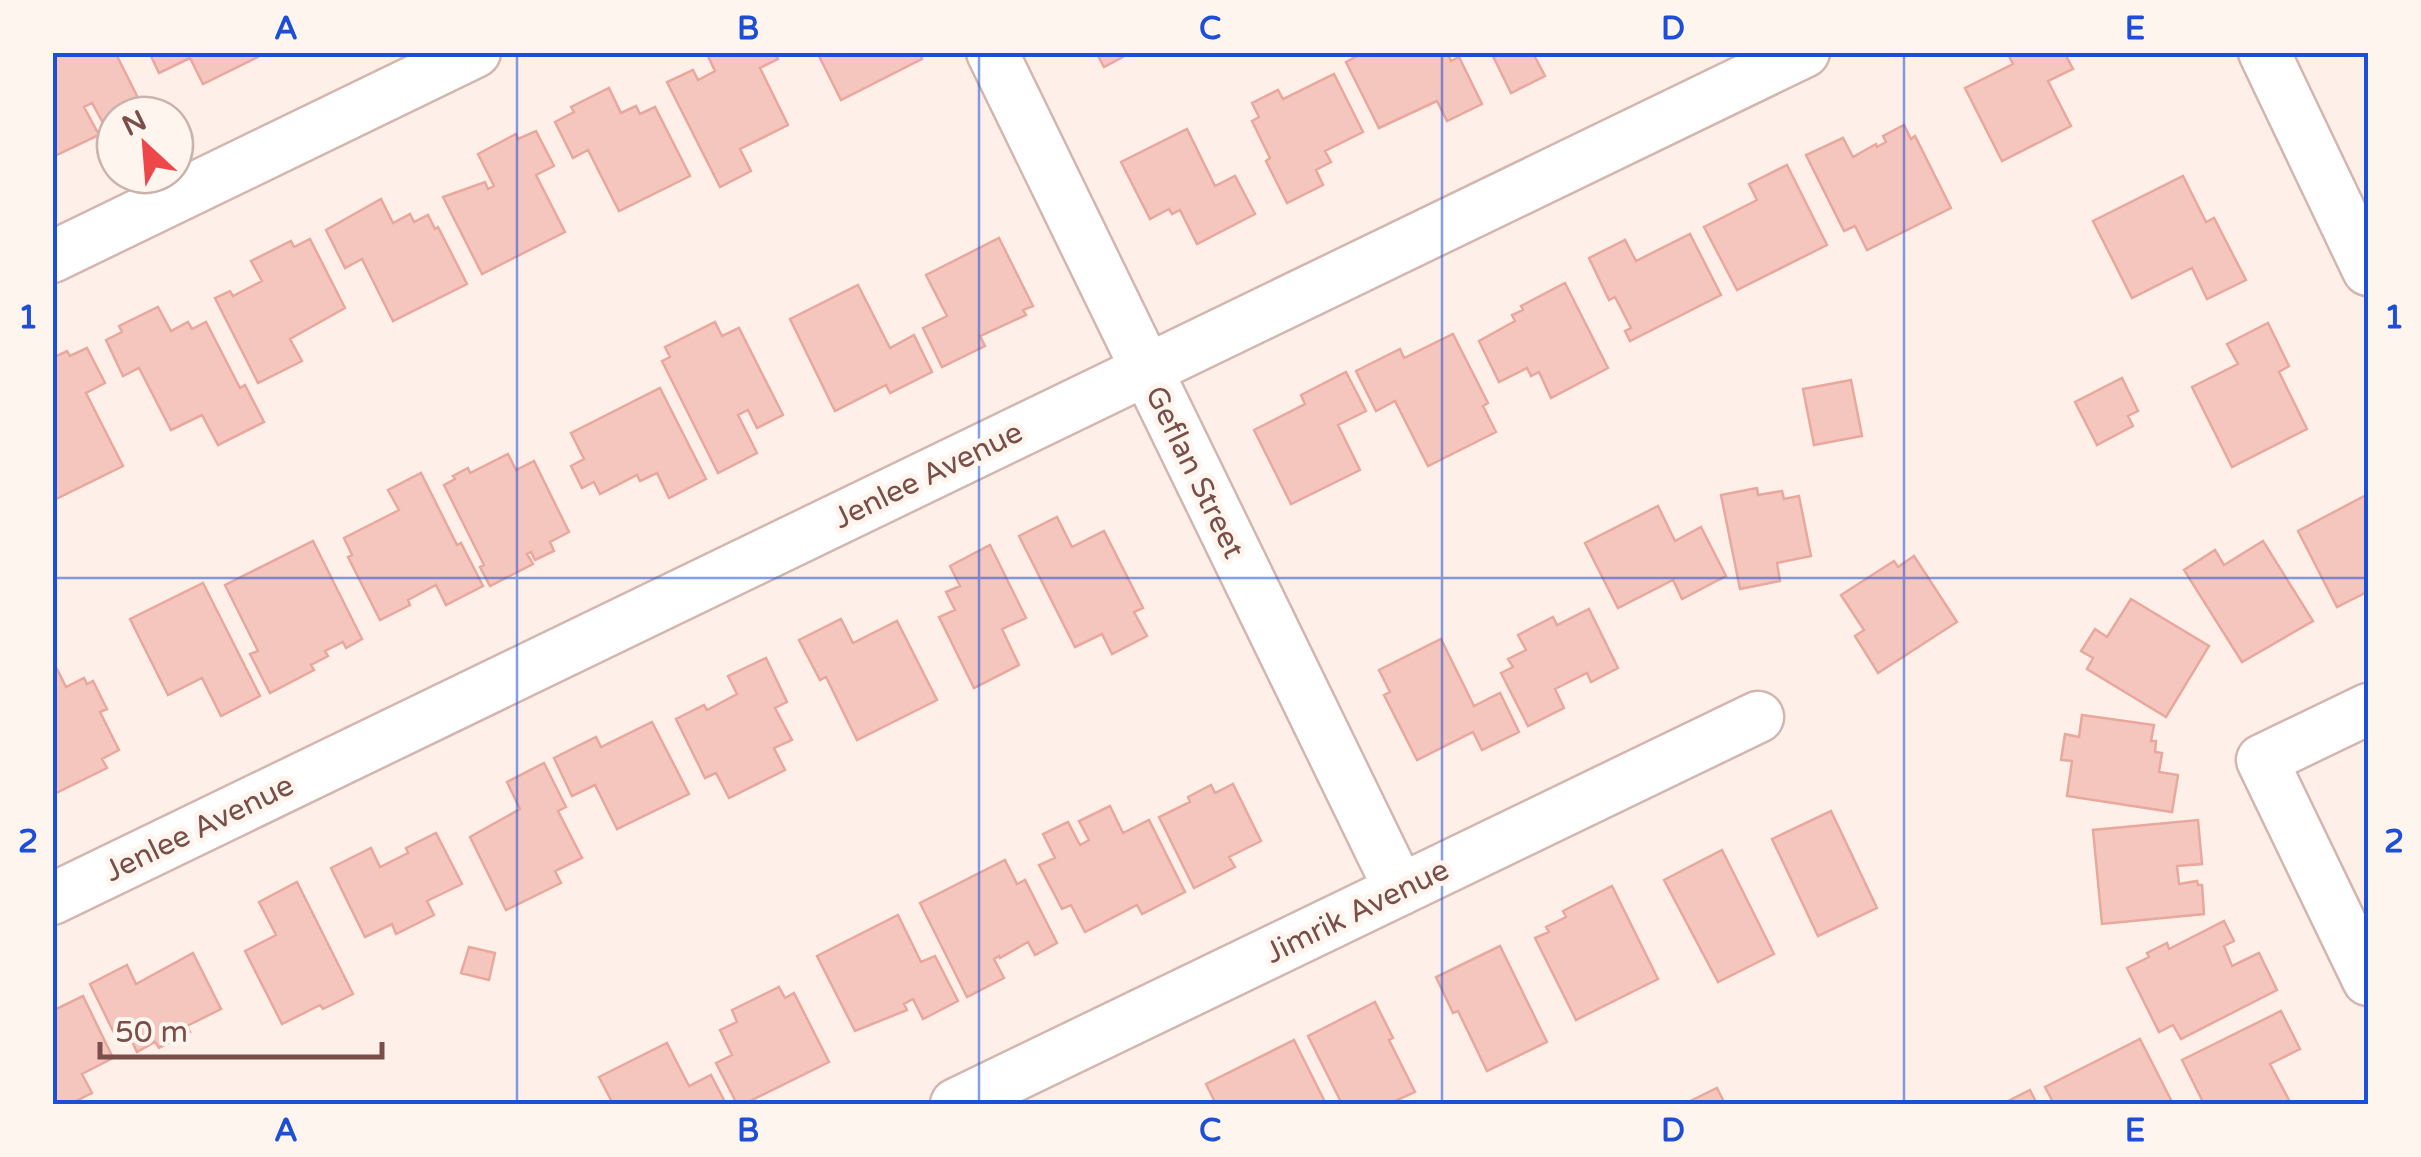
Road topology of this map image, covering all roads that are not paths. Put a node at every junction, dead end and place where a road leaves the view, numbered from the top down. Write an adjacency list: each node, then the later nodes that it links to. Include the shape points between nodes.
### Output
1 (475, 52): 5 (street)
2 (992, 52): 7 (street, Geflan Street)
3 (1804, 52): 7 (street, Jenlee Avenue)
4 (2264, 52): 6 (street)
5 (52, 256)
6 (2368, 270)
7 (1146, 370): 10 (street, Geflan Street); 11 (street, Jenlee Avenue)
8 (2368, 708): 12 (street, via 2262,760)
9 (1758, 717): 10 (street, Jimrik Avenue)
10 (1400, 890): 13 (street, Jimrik Avenue)
11 (52, 898)
12 (2368, 980)
13 (956, 1104)

